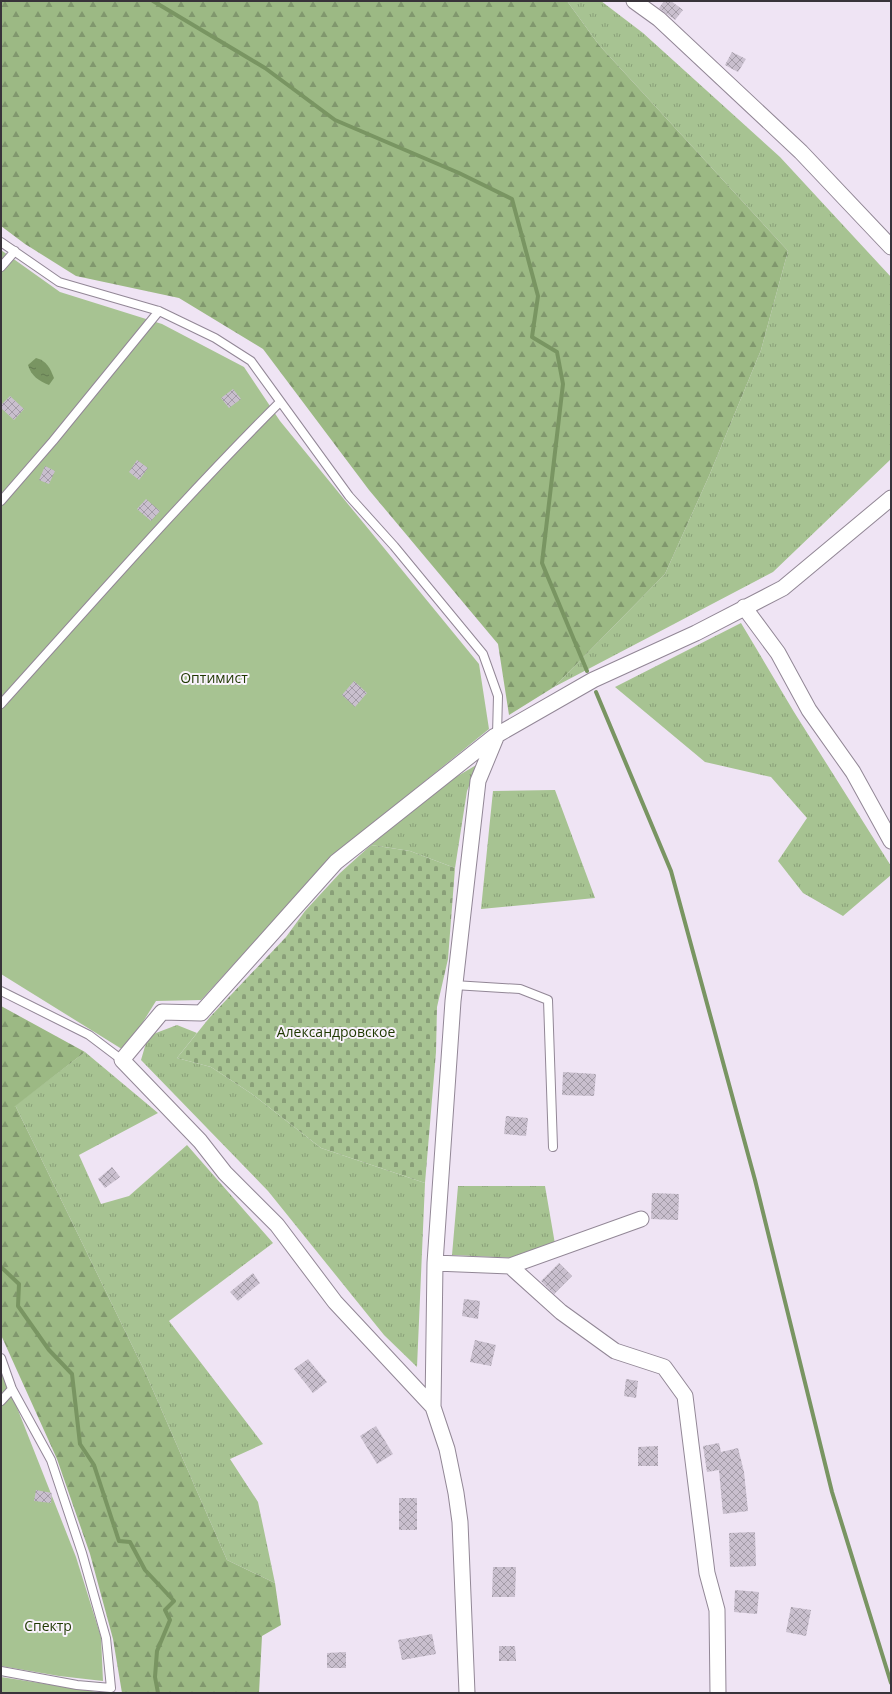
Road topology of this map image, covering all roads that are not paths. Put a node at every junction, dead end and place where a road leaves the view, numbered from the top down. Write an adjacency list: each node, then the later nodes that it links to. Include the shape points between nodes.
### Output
1 (634, 1): 3 (street, via 658,19 801,152)
2 (1, 242): 4 (lane)
3 (891, 247)
4 (15, 251): 5 (lane); 6 (lane, via 59,282)
5 (1, 267)
6 (159, 311): 7 (lane, via 215,338 251,361); 9 (lane)
7 (280, 402): 11 (lane, via 222,459); 12 (lane, via 349,496 483,654 498,696)
8 (891, 498): 10 (street, via 783,588)
9 (1, 501)
10 (744, 607): 12 (street, via 696,634 593,680); 13 (street, via 778,653 809,710 853,772)
11 (1, 704)
12 (497, 735): 14 (street, via 478,781); 16 (street, via 336,862 201,1013 162,1012)
13 (891, 841)
14 (454, 985): 17 (lane, via 520,989 548,1000); 19 (street)
15 (1, 991): 16 (lane, via 89,1034)
16 (122, 1060): 24 (street, via 200,1141 225,1173 277,1225 335,1302)
17 (553, 1147)
18 (641, 1219): 20 (street)
19 (435, 1263): 20 (street); 24 (street)
20 (510, 1266): 28 (street, via 561,1312 616,1351 664,1367 685,1396 707,1573 717,1610)
21 (1, 1358): 22 (lane)
22 (12, 1388): 23 (lane); 26 (lane, via 51,1460 82,1553 106,1638)
23 (1, 1401)
24 (433, 1407): 27 (street, via 447,1449 460,1522)
25 (1, 1672): 26 (lane)
26 (111, 1691)
27 (467, 1693)
28 (718, 1693)

